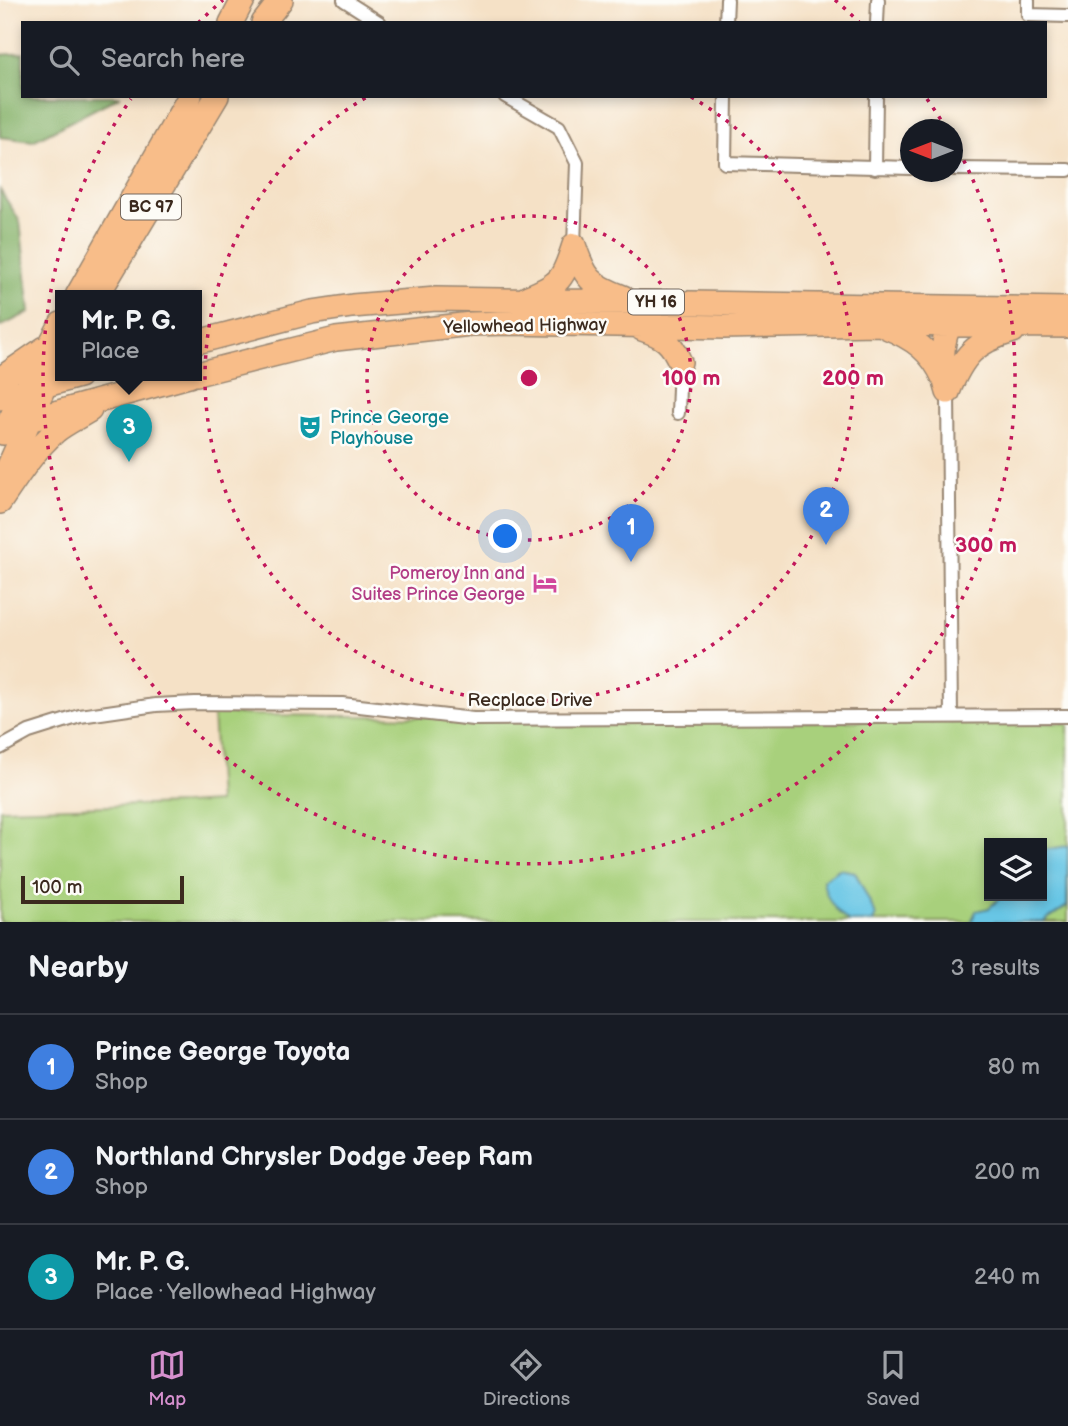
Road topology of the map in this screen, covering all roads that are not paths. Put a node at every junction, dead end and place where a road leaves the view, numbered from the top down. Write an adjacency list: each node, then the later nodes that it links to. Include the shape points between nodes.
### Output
1 (243, 0): 9 (highway)
2 (270, 0): 10 (highway)
3 (281, 0): 11 (highway)
4 (344, 0): 12 (street)
5 (727, 0): 13 (street)
6 (878, 0): 14 (street)
7 (1028, 0): 8 (street, via 1028,15)
8 (1068, 16)
9 (232, 21)
10 (262, 21)
11 (263, 21)
12 (377, 21)
13 (726, 21)
14 (877, 21)
15 (189, 98): 25 (highway, BC 97)
16 (216, 98): 26 (highway, BC 97)
17 (508, 98): 24 (street, via 559,127 577,163)
18 (726, 98): 20 (street, via 725,163)
19 (876, 98): 20 (street)
20 (875, 168): 21 (street)
21 (900, 168)
22 (963, 169): 23 (street)
23 (1068, 170)
24 (574, 246): 27 (highway, via 562,278); 28 (highway, via 592,283)
25 (81, 290)
26 (101, 290)
27 (519, 300): 28 (highway, Yellowhead Highway / YH 16); 37 (highway, Yellowhead Highway / YH 16, via 436,299 352,306)
28 (635, 302): 29 (highway, Yellowhead Highway / YH 16)
29 (1007, 309): 30 (highway, Yellowhead Highway / YH 16); 32 (highway, via 961,317)
30 (1068, 309)
31 (876, 324): 32 (highway, Yellowhead Highway / YH 16); 36 (highway, Yellowhead Highway / YH 16); 44 (highway, via 916,341 930,355)
32 (950, 324): 34 (highway, Yellowhead Highway / YH 16); 44 (highway, via 944,346)
33 (629, 325): 36 (highway, Yellowhead Highway / YH 16); 39 (highway, via 662,337); 40 (highway, Yellowhead Highway / YH 16, via 508,323 414,329 336,339)
34 (1032, 326): 35 (highway, Yellowhead Highway / YH 16); 44 (highway, via 977,345)
35 (1068, 326)
36 (724, 327): 39 (highway, via 699,339)
37 (202, 339)
38 (54, 353): 41 (highway); 45 (highway)
39 (680, 362): 48 (street)
40 (202, 373)
41 (0, 379)
42 (60, 381): 45 (highway)
43 (170, 381): 46 (highway)
44 (946, 386): 53 (street)
45 (34, 388): 47 (highway); 49 (highway); 50 (highway)
46 (111, 397): 49 (highway); 52 (highway, via 57,431 30,458)
47 (0, 398)
48 (678, 413)
49 (29, 419): 50 (highway); 51 (highway)
50 (2, 431)
51 (0, 487)
52 (0, 502)
53 (951, 716): 54 (street, Recplace Drive); 55 (street, Recplace Drive, via 473,719 342,704 195,703 80,716 29,732)
54 (1068, 716)
55 (0, 748)

